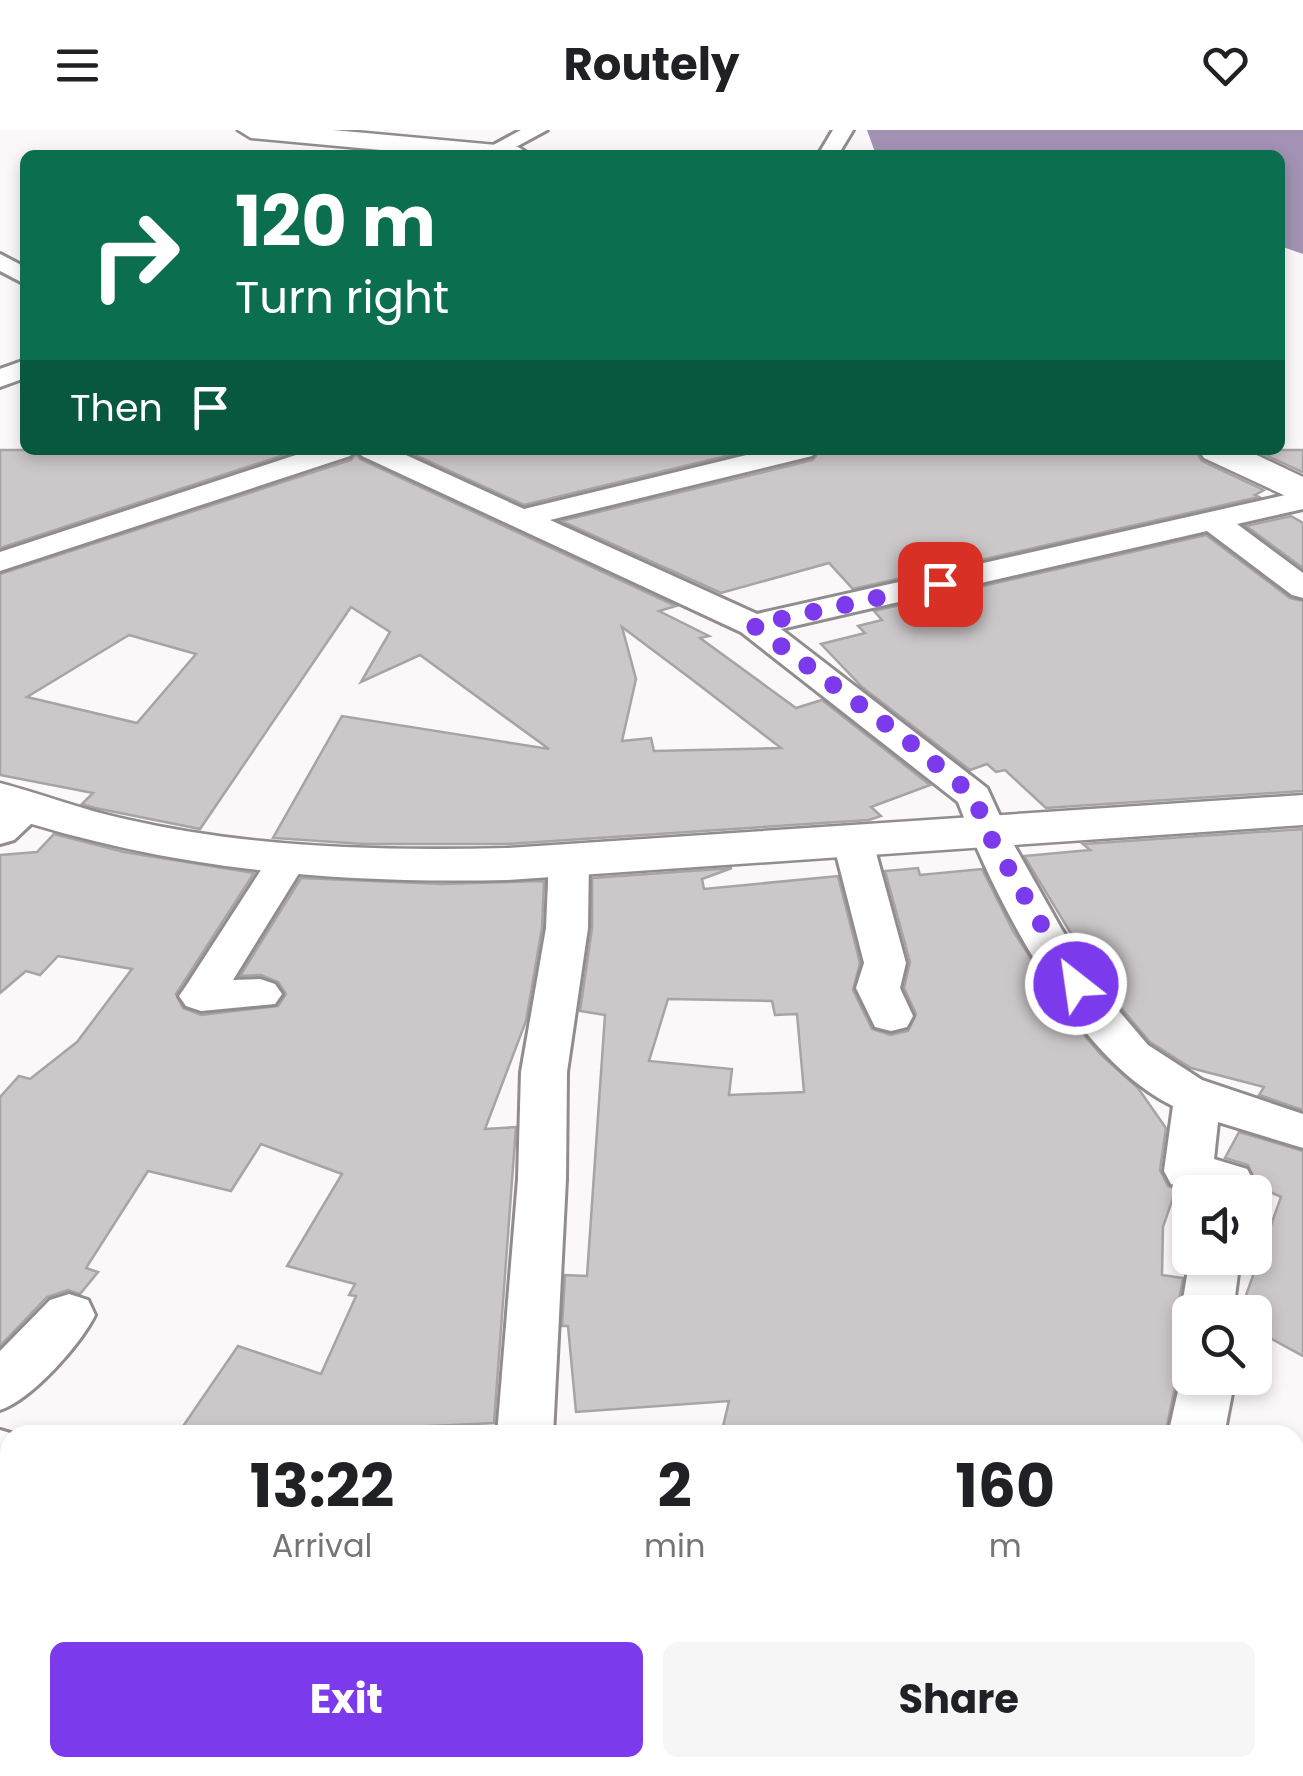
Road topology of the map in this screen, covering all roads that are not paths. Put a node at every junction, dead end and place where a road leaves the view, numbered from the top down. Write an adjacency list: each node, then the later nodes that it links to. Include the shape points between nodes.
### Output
1 (252, 130): 3 (highway)
2 (537, 130): 4 (street)
3 (448, 150)
4 (495, 150)
5 (325, 455): 13 (street)
6 (383, 455): 11 (street)
7 (782, 455): 11 (street)
8 (1227, 455): 9 (highway)
9 (1303, 492)
10 (1303, 500): 12 (street)
11 (520, 519): 15 (street)
12 (1214, 522): 14 (street); 15 (street)
13 (0, 562)
14 (1303, 588)
15 (753, 625): 18 (street, via 961,782 980,806)
16 (1303, 810): 18 (highway)
17 (10, 813): 21 (highway)
18 (988, 833): 19 (highway); 24 (street, via 1106,1028 1151,1074)
19 (853, 842): 20 (highway); 23 (street, via 885,963 878,988)
20 (569, 860): 21 (highway, via 385,868); 30 (street, via 568,928 544,1072)
21 (286, 862): 22 (street, via 201,996)
22 (260, 994)
23 (891, 1016)
24 (1198, 1096): 25 (street); 26 (street, via 1188,1171)
25 (1303, 1132)
26 (1203, 1175)
27 (69, 1315): 28 (street)
28 (0, 1387)
29 (1204, 1395): 31 (street)
30 (526, 1425)
31 (1198, 1425)

